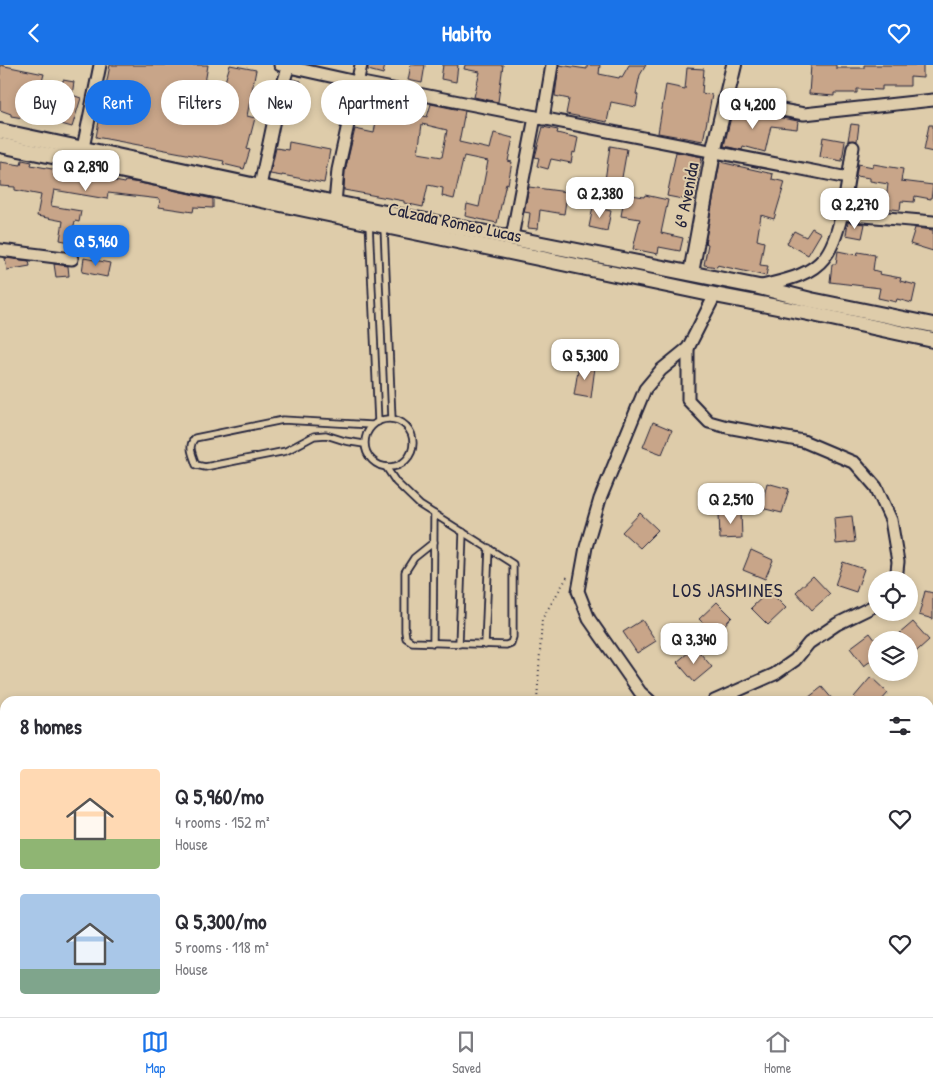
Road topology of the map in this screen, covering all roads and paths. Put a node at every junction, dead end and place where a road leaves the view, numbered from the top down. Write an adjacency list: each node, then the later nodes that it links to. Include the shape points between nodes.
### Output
1 (100, 65): 16 (street)
2 (361, 65): 7 (street)
3 (552, 65): 11 (street)
4 (734, 65): 9 (street, 6ª Avenida)
5 (286, 66): 6 (street); 19 (street)
6 (348, 80)
7 (357, 80)
8 (427, 95): 11 (street)
9 (726, 100): 10 (street, via 804,114); 17 (street, 6ª Avenida)
10 (933, 100)
11 (539, 118): 17 (street); 25 (street)
12 (348, 125): 20 (street)
13 (0, 131): 16 (street, Calzada Romeo Lucas)
14 (0, 145): 22 (street, Calzada Romeo Lucas)
15 (853, 147): 18 (street)
16 (83, 148): 19 (street, Calzada Romeo Lucas)
17 (713, 153): 18 (street); 28 (street, 6ª Avenida)
18 (848, 178): 21 (street)
19 (260, 186): 20 (street, Calzada Romeo Lucas)
20 (335, 203): 25 (street, Calzada Romeo Lucas)
21 (841, 214): 23 (street); 29 (street, via 824,258 792,278)
22 (368, 223): 24 (street, Calzada Romeo Lucas); 35 (lane)
23 (933, 223)
24 (384, 226): 30 (street, Calzada Romeo Lucas); 34 (lane)
25 (512, 237): 28 (street, Calzada Romeo Lucas)
26 (0, 251): 27 (street)
27 (72, 259)
28 (691, 273): 29 (street, Calzada Romeo Lucas)
29 (759, 287): 31 (street, Calzada Romeo Lucas)
30 (715, 295): 32 (street, Calzada Romeo Lucas); 33 (street)
31 (933, 325)
32 (933, 340)
33 (688, 348): 43 (street, via 688,400 709,422 803,441 855,463 876,487 891,519); 49 (street, via 661,370 645,389 600,499 578,591 589,619)
34 (392, 419): 35 (lane); 37 (lane, via 409,430 413,443 409,456 399,465)
35 (375, 423): 36 (lane); 36 (lane, via 283,420 195,438 190,447 196,465 205,467 286,451 314,436 326,435)
36 (364, 444): 37 (lane, via 373,462)
37 (386, 467): 38 (lane, via 408,495)
38 (434, 514): 39 (lane); 40 (lane)
39 (462, 532): 41 (lane); 46 (lane)
40 (434, 543): 45 (lane); 45 (lane, via 414,558 405,572 406,638 412,642)
41 (488, 548): 47 (lane); 47 (lane, via 514,564 513,637 512,643 506,645)
42 (571, 571): 48 (path, via 542,619)
43 (897, 571)
44 (868, 609): 50 (street, via 816,638 795,660 775,674)
45 (433, 643): 46 (lane)
46 (459, 644): 47 (lane)
47 (485, 645)
48 (538, 696)
49 (644, 696)
50 (725, 696)

